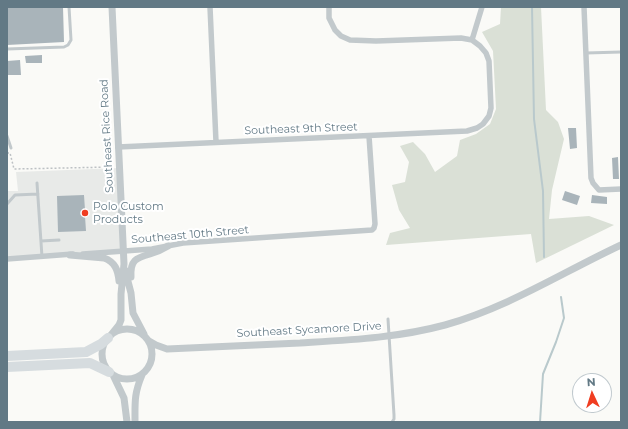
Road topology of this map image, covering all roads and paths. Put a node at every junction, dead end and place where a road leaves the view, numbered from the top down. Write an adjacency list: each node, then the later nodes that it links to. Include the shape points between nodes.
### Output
1 (69, 7): 8 (lane, via 71,40 68,45)
2 (112, 7): 14 (street, Southeast Rice Road)
3 (210, 7): 13 (street)
4 (329, 7): 7 (street, via 331,25 341,36 350,40)
5 (482, 7): 7 (street)
6 (584, 7): 10 (street)
7 (472, 40): 12 (street, Southeast 9th Street, via 482,48 489,61 491,108 483,124 467,131)
8 (7, 49)
9 (621, 52): 10 (lane)
10 (586, 53): 19 (street, via 593,183 599,190)
11 (7, 136): 15 (lane)
12 (370, 136): 13 (street, Southeast 9th Street); 27 (street, Southeast 10th Street, via 375,224 370,231)
13 (216, 142): 14 (street, Southeast 9th Street)
14 (118, 147): 23 (street, Southeast Rice Road)
15 (11, 148)
16 (7, 153): 17 (path, via 10,153 14,169)
17 (113, 167)
18 (37, 184): 20 (lane)
19 (621, 189)
20 (38, 194): 21 (lane, via 15,195); 25 (lane)
21 (7, 204)
22 (110, 208): 23 (lane)
23 (121, 208): 28 (street, Southeast Rice Road)
24 (59, 240): 25 (lane)
25 (41, 241): 30 (lane)
26 (621, 245): 37 (street, Southeast Sycamore Drive, via 537,289 491,309 443,325)
27 (168, 246): 28 (street, Southeast 10th Street); 33 (street, via 135,259 130,270)
28 (123, 251): 29 (street, Southeast 10th Street); 32 (street, Southeast Rice Road)
29 (70, 255): 30 (street, Southeast 10th Street); 34 (street, via 104,258 112,262 118,273)
30 (42, 257): 31 (street, Southeast 10th Street)
31 (7, 259)
32 (124, 264): 33 (street, Southeast Rice Road); 34 (street, Southeast Rice Road)
33 (132, 293): 38 (street, Southeast Rice Road, via 133,313)
34 (121, 294): 36 (street, Southeast Rice Road, via 121,320)
35 (388, 319): 37 (lane)
36 (109, 336): 38 (street, via 119,330 128,329 137,331); 39 (highway, via 86,352); 41 (street, via 102,349 102,355)
37 (389, 336): 38 (street, Southeast Sycamore Drive, via 356,340 167,349); 45 (lane, via 394,415)
38 (147, 338): 42 (street, via 152,345 153,356 150,366)
39 (7, 356)
40 (7, 367): 41 (highway, via 90,363)
41 (111, 373): 42 (street, via 126,379); 43 (street, via 124,398)
42 (142, 375): 44 (street, via 135,396)
43 (127, 422)
44 (135, 422)
45 (392, 422)

